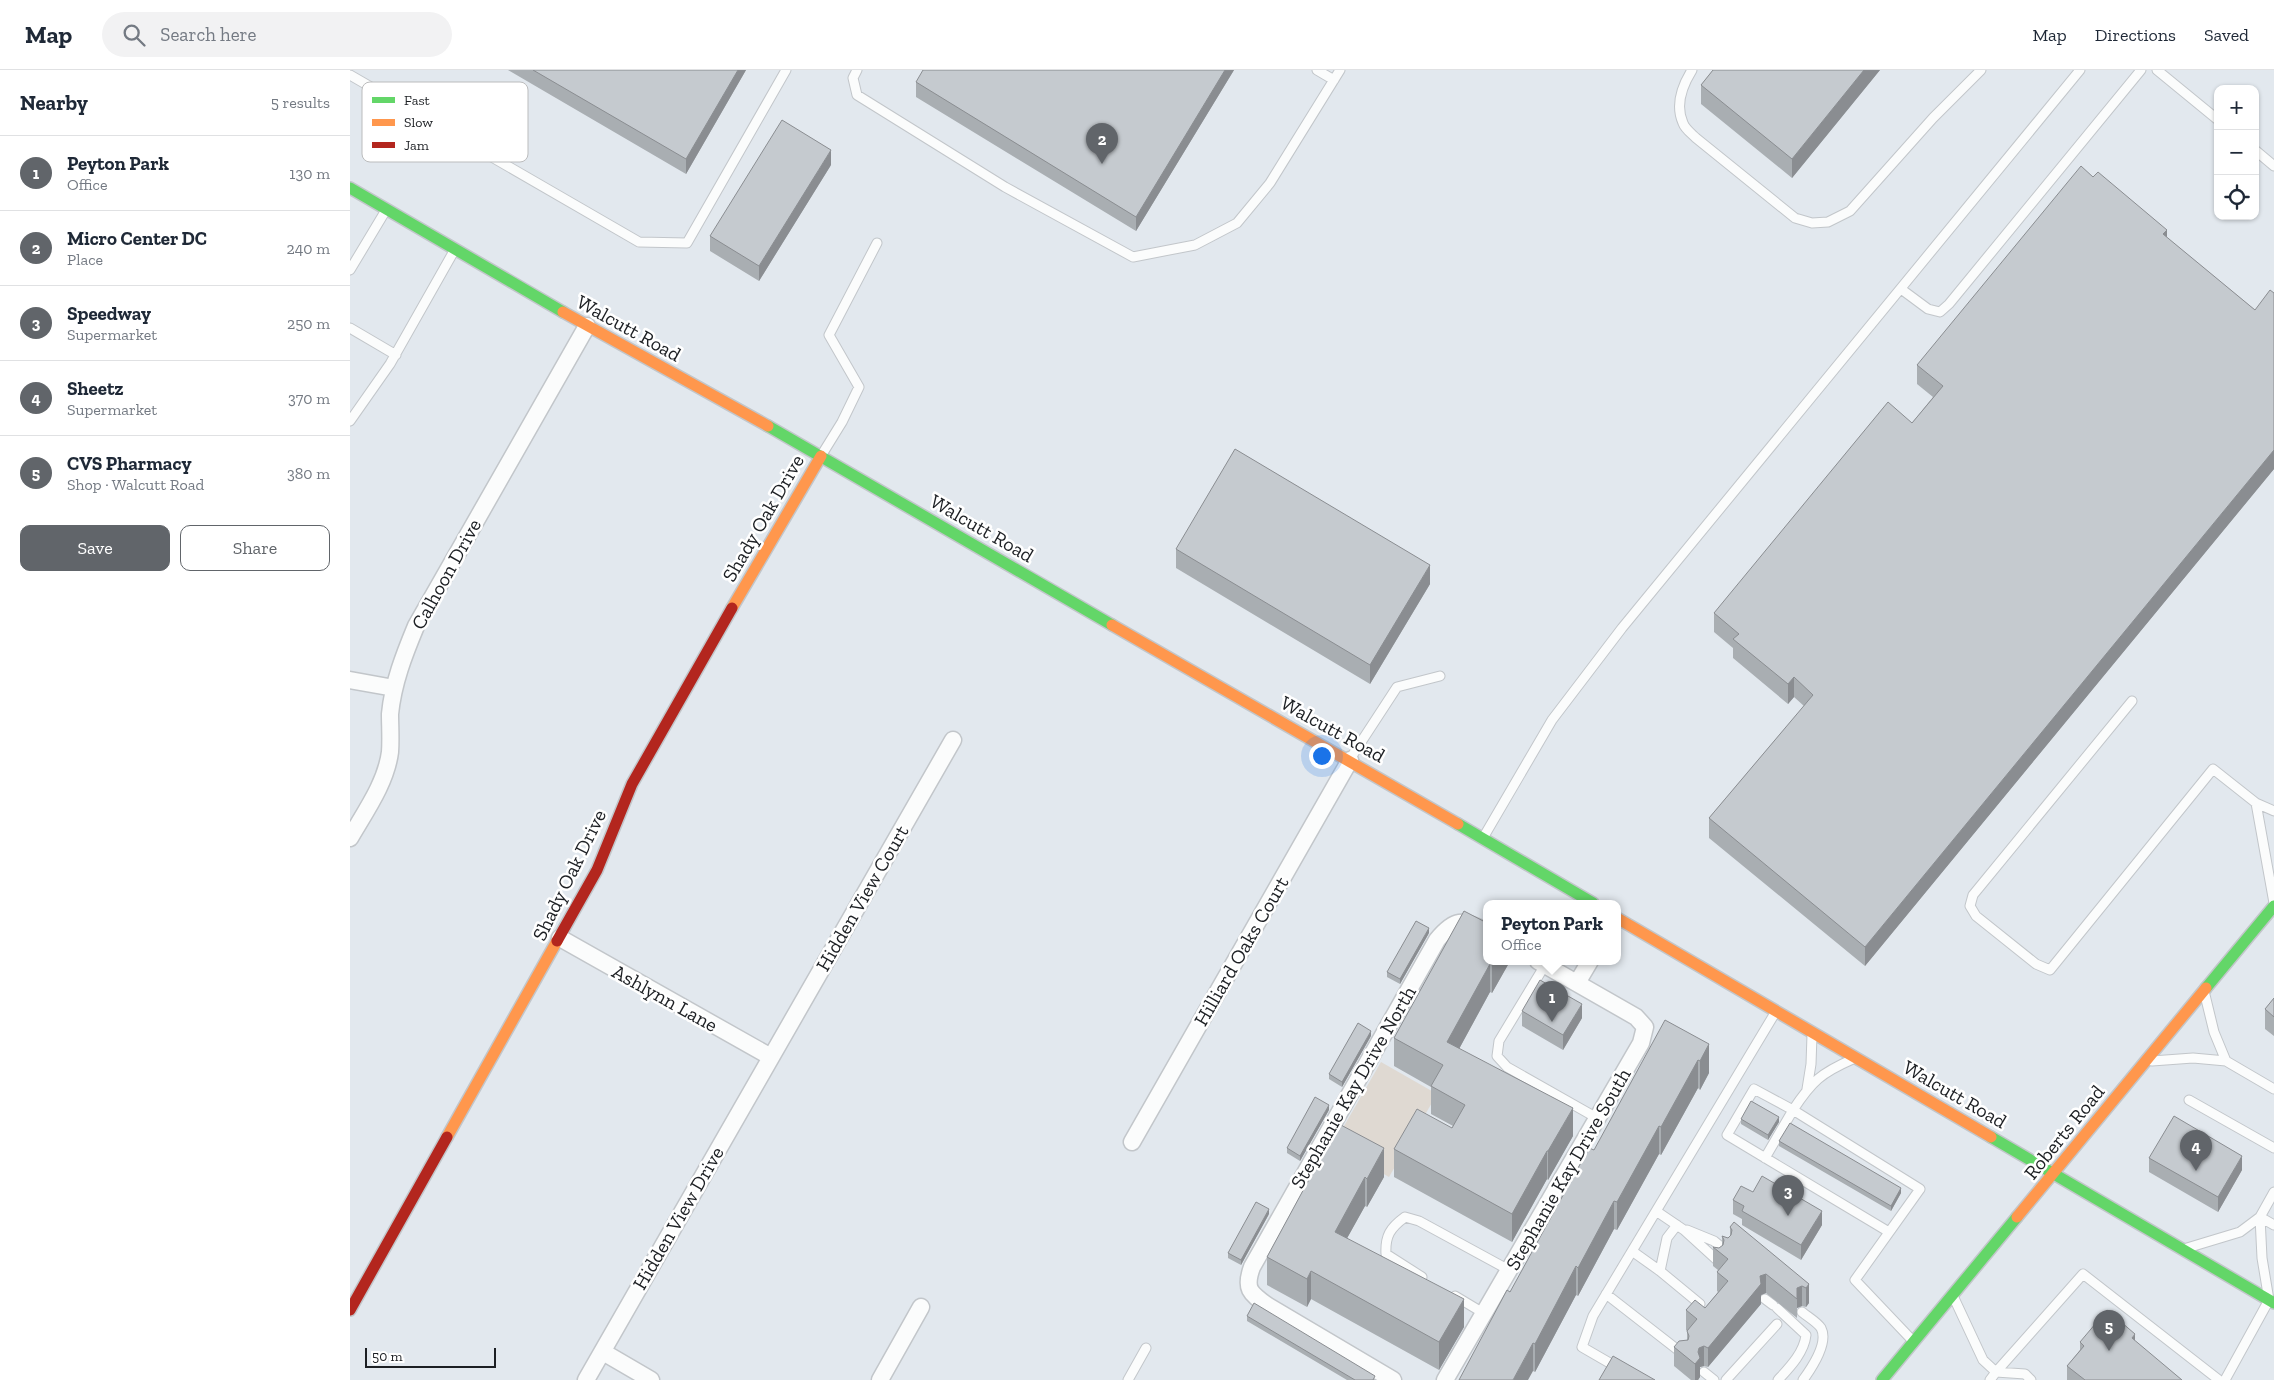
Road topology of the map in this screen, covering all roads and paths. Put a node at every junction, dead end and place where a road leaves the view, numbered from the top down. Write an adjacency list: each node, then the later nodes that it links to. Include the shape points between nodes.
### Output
1 (786, 70): 15 (lane, via 687,244 639,242)
2 (857, 70): 11 (lane, via 853,78 857,95 1004,187 1133,257 1195,244 1237,223 1270,183)
3 (1318, 70): 11 (lane)
4 (1340, 70): 11 (lane)
5 (1692, 70): 6 (lane, via 1683,85 1679,110 1683,125 1795,218 1812,223 1828,222 1850,210)
6 (1980, 70)
7 (2080, 70): 22 (lane)
8 (2141, 70): 22 (lane, via 1950,304 1940,312 1928,309)
9 (2157, 70): 13 (lane)
10 (350, 75): 12 (lane)
11 (1334, 80)
12 (362, 82)
13 (2214, 117)
14 (2259, 153): 16 (lane)
15 (501, 162)
16 (2274, 166)
17 (350, 188): 18 (street, Walcutt Road)
18 (386, 209): 20 (street, Walcutt Road); 21 (lane)
19 (877, 243): 27 (lane, via 829,335 859,387)
20 (455, 249): 23 (street, Walcutt Road); 25 (lane)
21 (350, 270)
22 (1900, 289): 37 (lane, via 1622,628 1555,716)
23 (587, 326): 27 (street, Walcutt Road); 30 (street, Calhoon Drive, via 416,626)
24 (350, 328): 25 (lane)
25 (396, 355): 26 (lane)
26 (350, 421)
27 (821, 456): 33 (street, Walcutt Road); 42 (street, Shady Oak Drive, via 654,743 632,784 597,870)
28 (1440, 676): 33 (lane, via 1397,687)
29 (350, 680): 30 (street)
30 (394, 688): 36 (street, Calhoon Drive, via 390,753 378,788)
31 (2132, 701): 34 (lane, via 1973,895 1970,906 1976,916 2006,941 2036,964 2050,970 2213,769)
32 (953, 740): 50 (street, Hidden View Court)
33 (1350, 760): 37 (street, Walcutt Road); 59 (street, Hilliard Oaks Court)
34 (2256, 803): 35 (lane); 39 (lane)
35 (2274, 811)
36 (350, 838)
37 (1482, 838): 38 (street, Walcutt Road)
38 (1588, 900)
39 (2274, 905): 47 (street, Roberts Road)
40 (1621, 920): 48 (street, Walcutt Road)
41 (1483, 930): 97 (street, Stephanie Kay Drive North, via 1461,921 1447,928 1437,940 1247,1279 1254,1296 1268,1306)
42 (560, 938): 50 (street, Ashlynn Lane); 83 (street, Shady Oak Drive)
43 (1540, 965): 58 (lane, via 1499,1041 1497,1056 1507,1067)
44 (1545, 965): 46 (street)
45 (1588, 965): 46 (street)
46 (1577, 983): 58 (street, Stephanie Kay Drive South, via 1636,1017 1646,1027 1641,1043)
47 (2204, 991): 52 (street, Roberts Road); 53 (lane, via 2214,1032)
48 (1776, 1011): 49 (street, Walcutt Road); 64 (lane)
49 (1812, 1033): 51 (street, Walcutt Road); 54 (lane)
50 (771, 1057): 89 (street, Hidden View Drive)
51 (1856, 1058): 54 (lane, via 1825,1072); 62 (street, Walcutt Road)
52 (2147, 1061): 53 (lane, via 2193,1058); 62 (street, Roberts Road)
53 (2226, 1061): 55 (lane)
54 (1807, 1089): 57 (lane)
55 (2274, 1089)
56 (2189, 1100): 60 (lane)
57 (1793, 1110): 61 (lane); 61 (lane, via 1754,1089 1749,1097 1728,1135); 68 (lane, via 1920,1189)
58 (1597, 1118): 73 (street, Stephanie Kay Drive South)
59 (1132, 1142)
60 (2274, 1148)
61 (1765, 1158): 68 (lane)
62 (2053, 1175): 69 (street, Walcutt Road); 78 (street, Roberts Road)
63 (2274, 1192): 65 (lane)
64 (1656, 1211): 67 (lane); 70 (lane)
65 (2260, 1217): 66 (lane); 69 (lane, via 2240,1232); 80 (lane, via 2262,1258)
66 (2274, 1225)
67 (1680, 1227): 71 (lane, via 1714,1241); 72 (lane); 74 (lane, via 1667,1238)
68 (1889, 1232): 87 (lane, via 1855,1280)
69 (2182, 1249): 80 (street, Walcutt Road)
70 (1632, 1251): 74 (lane); 77 (lane)
71 (1726, 1251)
72 (1718, 1261)
73 (1509, 1270): 75 (lane, via 1419,1221 1405,1217 1389,1231 1385,1242 1386,1254); 85 (street, Stephanie Kay Drive South)
74 (1660, 1271): 81 (lane)
75 (1429, 1281)
76 (1445, 1291): 85 (lane)
77 (1606, 1294): 90 (lane); 99 (lane, via 1593,1316 1582,1347)
78 (1953, 1295): 87 (street, Roberts Road); 92 (lane, via 1982,1360)
79 (1765, 1299): 102 (lane, via 1806,1335 1805,1343)
80 (2272, 1302): 109 (lane)
81 (1700, 1304)
82 (921, 1308): 95 (street)
83 (350, 1310)
84 (1802, 1312): 103 (lane, via 1821,1328 1823,1339 1815,1364)
85 (1485, 1314): 98 (street, Stephanie Kay Drive South)
86 (1777, 1324): 101 (lane)
87 (1914, 1342): 104 (street, Roberts Road)
88 (1146, 1348): 96 (lane)
89 (603, 1352): 93 (street, Hidden View Drive); 94 (street)
90 (1683, 1355)
91 (1704, 1372): 100 (lane)
92 (1996, 1372): 105 (lane); 106 (lane); 107 (lane, via 2024,1374); 108 (lane, via 2083,1274)
93 (586, 1380)
94 (651, 1380)
95 (880, 1380)
96 (1128, 1380)
97 (1393, 1380)
98 (1445, 1380)
99 (1639, 1380)
100 (1714, 1380)
101 (1728, 1380)
102 (1778, 1380)
103 (1803, 1380)
104 (1882, 1380)
105 (1990, 1380)
106 (2002, 1380)
107 (2031, 1380)
108 (2219, 1380)
109 (2225, 1380)

